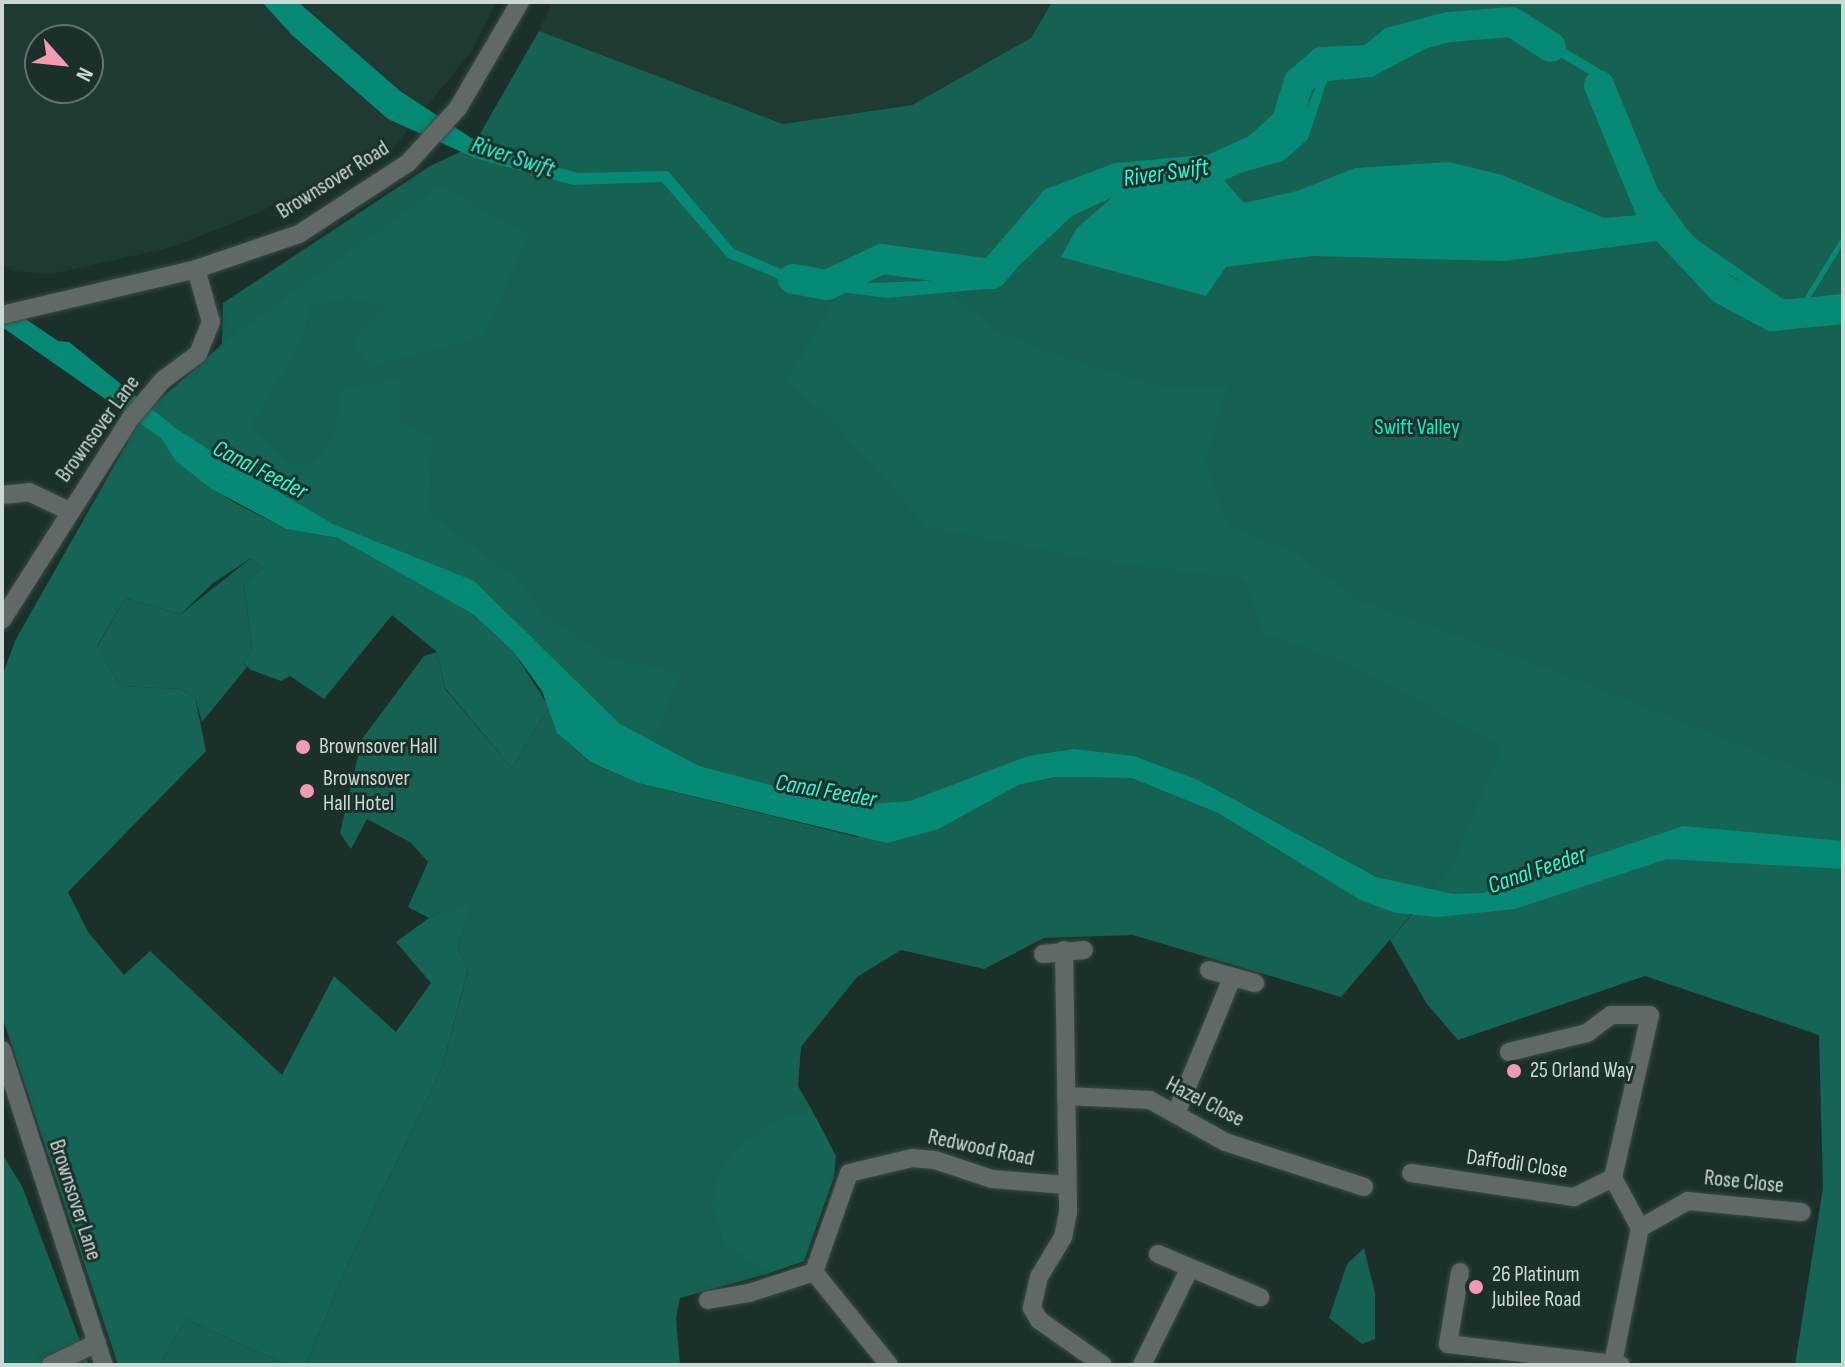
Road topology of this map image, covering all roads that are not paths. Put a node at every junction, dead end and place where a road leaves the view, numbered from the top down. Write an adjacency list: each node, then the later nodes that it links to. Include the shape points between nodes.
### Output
1 (520, 2): 2 (street, Brownsover Road, via 458,108 408,163 299,234)
2 (196, 269): 3 (street, Brownsover Road); 5 (street, Brownsover Lane, via 211,322 198,354 149,395)
3 (2, 315)
4 (2, 495): 5 (street, via 29,492)
5 (69, 511): 6 (street, Brownsover Lane)
6 (2, 620)
7 (1064, 950): 8 (street); 9 (street); 15 (street)
8 (1084, 950)
9 (1043, 954)
10 (1209, 970): 11 (street)
11 (1232, 978): 12 (street); 16 (street)
12 (1255, 983)
13 (2, 1050): 29 (street, Brownsover Lane)
14 (1509, 1052): 18 (street, via 1587,1033 1611,1015 1650,1015)
15 (1066, 1096): 16 (street, Hazel Close, via 1150,1100); 19 (street)
16 (1177, 1111): 20 (street, Hazel Close, via 1225,1142)
17 (1411, 1173): 18 (street, Daffodil Close, via 1574,1197)
18 (1613, 1178): 22 (street)
19 (1066, 1185): 25 (street, Redwood Road, via 992,1179 912,1158 849,1173); 34 (street, via 1063,1237 1039,1277 1032,1308 1039,1320)
20 (1364, 1187)
21 (1801, 1212): 22 (street, Rose Close, via 1688,1201)
22 (1640, 1228): 31 (street)
23 (1158, 1254): 24 (street)
24 (1189, 1270): 27 (street); 35 (street)
25 (814, 1272): 28 (street); 30 (street)
26 (1460, 1272): 31 (street, via 1448,1344)
27 (1260, 1297)
28 (708, 1300)
29 (97, 1343): 32 (street); 33 (street, Brownsover Lane)
30 (883, 1363)
31 (1617, 1364)
32 (51, 1365)
33 (104, 1365)
34 (1103, 1365)
35 (1142, 1365)

